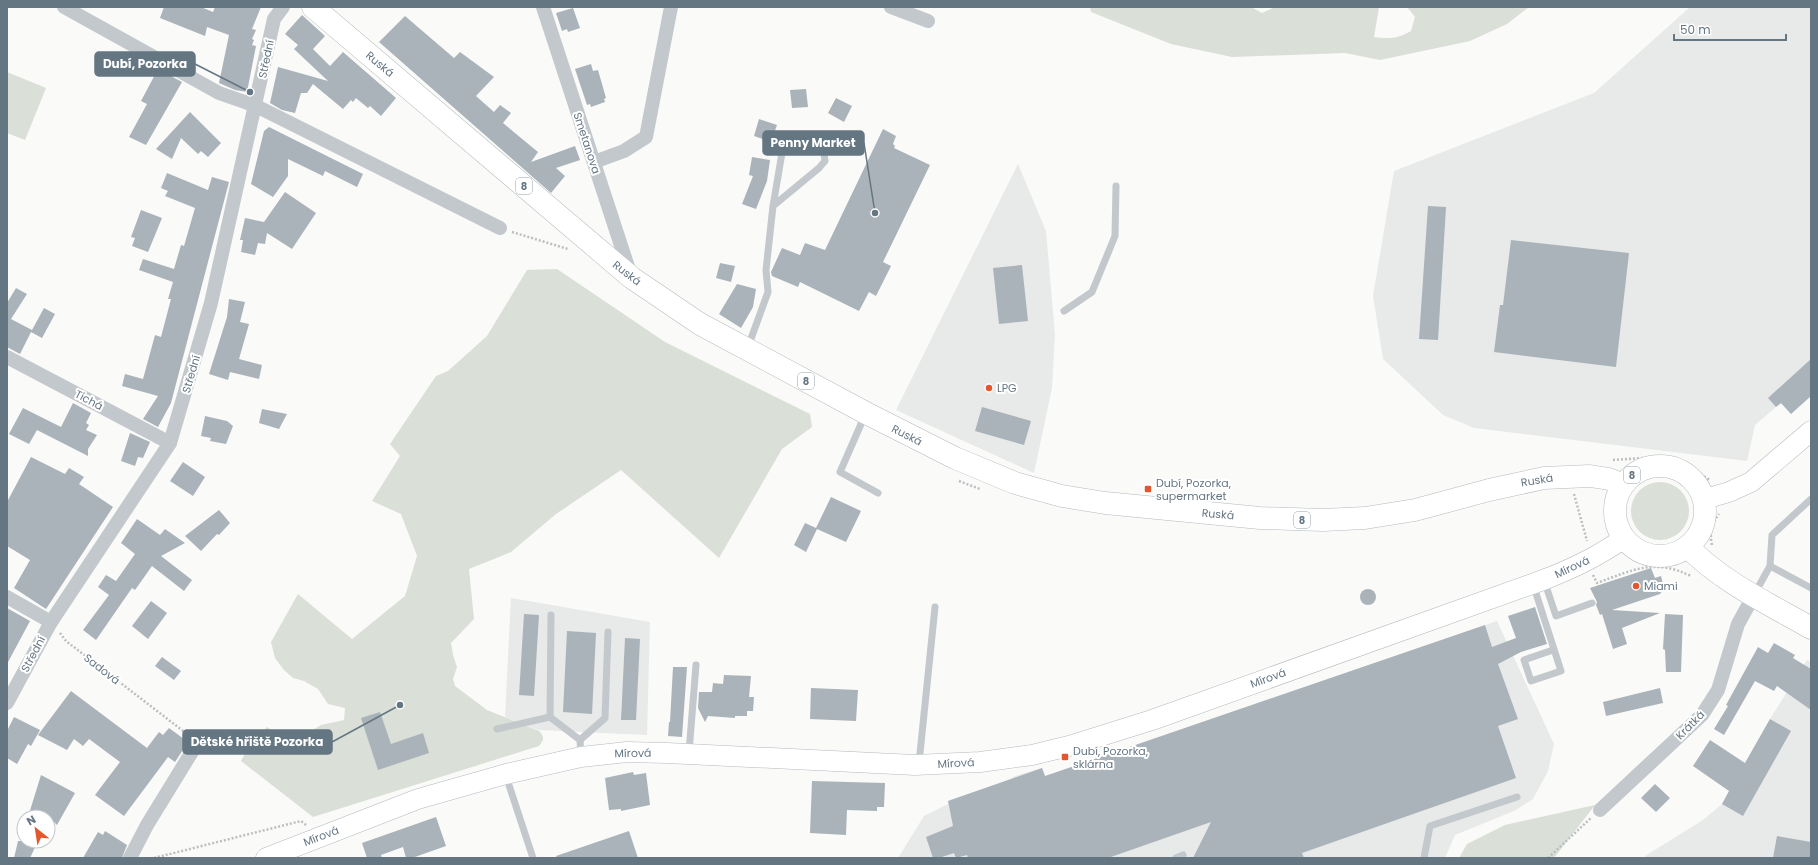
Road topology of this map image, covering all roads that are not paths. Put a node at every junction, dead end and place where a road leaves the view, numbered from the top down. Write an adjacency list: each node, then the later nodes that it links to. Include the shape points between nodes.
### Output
1 (64, 7): 9 (street, via 219,93)
2 (283, 7): 9 (street, Střední, via 274,19)
3 (313, 7): 14 (main road, Ruská / 8)
4 (543, 7): 10 (street, Smetanova)
5 (671, 7): 10 (street, via 646,137 624,152)
6 (891, 7): 7 (street)
7 (906, 10): 8 (street)
8 (928, 21)
9 (256, 106): 13 (street); 20 (street, Střední, via 211,303)
10 (594, 162): 14 (street, Smetanova)
11 (1116, 186): 15 (lane, via 1115,236 1092,292)
12 (773, 206): 12 (lane, via 783,147 792,138 804,135 815,138 824,153 825,161); 16 (lane, via 766,270 768,292)
13 (500, 228)
14 (632, 278): 16 (main road, Ruská / 8, via 700,324)
15 (1064, 311)
16 (747, 349): 18 (main road, Ruská / 8)
17 (7, 358): 20 (street, Tichá)
18 (866, 413): 21 (main road, Ruská / 8, via 955,458 1015,483 1062,496 1105,503 1280,519 1330,520 1365,518 1415,510 1544,478 1590,476); 22 (lane, via 840,472)
19 (1811, 431): 23 (street, via 1751,482)
20 (170, 443): 35 (street, Střední)
21 (1623, 485): 23 (main road, 8, via 1633,475 1646,468 1661,466 1675,468 1688,475 1698,486); 25 (main road, 8, via 1616,499 1615,509 1619,529)
22 (878, 494)
23 (1714, 496): 26 (main road, 8, via 1698,537)
24 (1811, 499): 27 (lane, via 1772,535)
25 (1624, 538): 26 (main road, 8, via 1637,550 1650,555 1676,554); 28 (street, Mírová, via 1586,562)
26 (1688, 547): 30 (main road, via 1703,562)
27 (1770, 566): 29 (lane); 30 (lane)
28 (1538, 582): 32 (lane, via 1556,616); 38 (lane); 46 (street, Mírová, via 1159,717 1069,746 1032,755 980,762)
29 (1811, 588)
30 (1754, 595): 36 (main road); 49 (street, Krátká, via 1738,624 1718,690 1702,715)
31 (7, 597): 35 (street)
32 (1592, 603)
33 (935, 607): 46 (lane)
34 (551, 615): 41 (lane)
35 (51, 622): 40 (street, Střední)
36 (1811, 628)
37 (608, 632): 44 (lane, via 605,718)
38 (1553, 650): 38 (lane, via 1560,671 1531,681 1524,660)
39 (696, 665): 45 (lane)
40 (7, 703)
41 (550, 717): 42 (lane); 44 (lane)
42 (497, 729)
43 (198, 742): 51 (street, via 147,825)
44 (581, 748): 45 (street, Mírová); 47 (street, Mírová)
45 (689, 754): 46 (street, Mírová)
46 (919, 765)
47 (506, 774): 52 (street, Mírová, via 418,800); 53 (lane)
48 (1517, 797): 55 (lane, via 1430,826)
49 (1600, 810)
50 (1183, 855): 54 (lane)
51 (130, 858)
52 (266, 858)
53 (533, 858)
54 (1176, 858)
55 (1424, 858)

